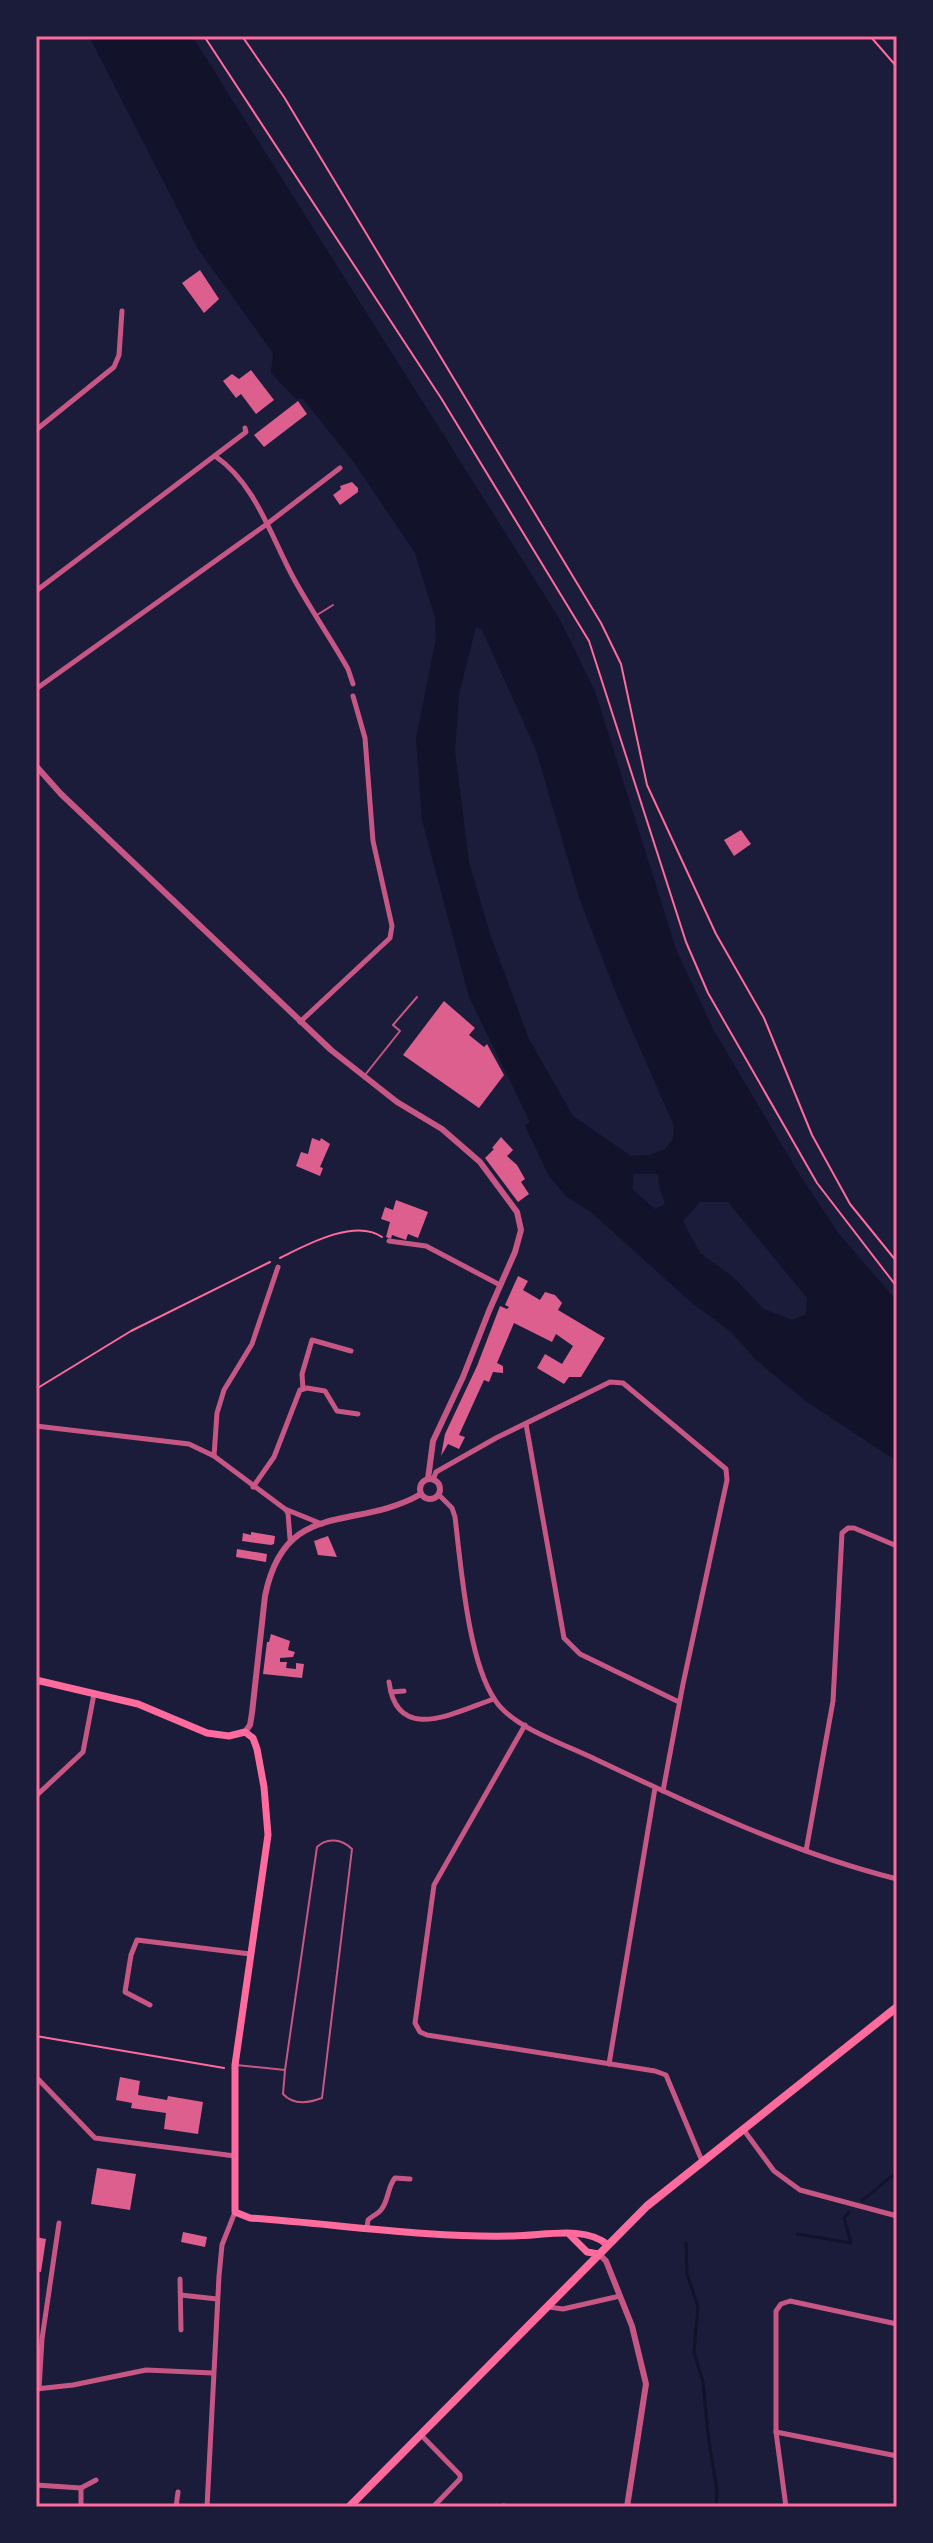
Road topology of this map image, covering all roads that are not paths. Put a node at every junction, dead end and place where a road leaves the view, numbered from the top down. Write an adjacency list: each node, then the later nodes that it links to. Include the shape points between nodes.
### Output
1 (122, 311): 3 (street, via 114,367)
2 (245, 428): 4 (street)
3 (36, 430)
4 (215, 456): 6 (street, via 238,475); 7 (street)
5 (340, 468): 6 (street)
6 (267, 524): 9 (street); 11 (street)
7 (36, 591)
8 (333, 605): 9 (lane)
9 (316, 615): 10 (street)
10 (353, 684)
11 (36, 689)
12 (353, 696): 15 (street, via 365,738 373,841 392,926 390,938)
13 (36, 766): 15 (street)
14 (417, 997): 16 (lane, via 393,1025 400,1031)
15 (300, 1022): 16 (street)
16 (364, 1076): 19 (street, via 442,1129 495,1180 521,1230)
17 (389, 1241): 19 (street, via 426,1246)
18 (278, 1267): 25 (street, via 252,1344 224,1390)
19 (500, 1285): 26 (street, via 433,1441)
20 (351, 1351): 21 (street, via 312,1340)
21 (303, 1389): 22 (street, via 325,1391 337,1411); 27 (street, via 274,1457)
22 (358, 1414)
23 (526, 1424): 26 (street); 40 (street, via 564,1638 580,1654); 40 (street, via 593,1388 618,1381 728,1473)
24 (36, 1426): 25 (street, via 189,1444)
25 (214, 1456): 27 (street)
26 (431, 1479): 28 (street, via 421,1485); 29 (street, via 439,1484)
27 (253, 1487): 30 (street)
28 (421, 1494): 29 (street, via 431,1500); 31 (street, via 389,1508)
29 (439, 1495): 39 (street, via 455,1517 478,1661)
30 (285, 1509): 31 (street); 32 (street)
31 (323, 1524): 32 (street)
32 (290, 1539): 42 (street, via 268,1577)
33 (897, 1546): 46 (street, via 854,1528 842,1533 833,1701)
34 (36, 1680): 37 (main road)
35 (389, 1682): 38 (street)
36 (404, 1691): 38 (street)
37 (94, 1692): 42 (main road, via 153,1709 207,1733); 45 (street, via 83,1752)
38 (391, 1692): 39 (street, via 399,1711 419,1720)
39 (494, 1699): 41 (street)
40 (679, 1703): 44 (street)
41 (525, 1725): 43 (street); 51 (street, via 434,1885 415,2023 427,2035)
42 (245, 1732): 48 (main road, via 257,1749 268,1821)
43 (655, 1788): 44 (street); 51 (street)
44 (663, 1791): 46 (street)
45 (36, 1796)
46 (806, 1851): 47 (street)
47 (897, 1879)
48 (250, 1954): 49 (street, via 137,1940 125,1992); 52 (main road)
49 (150, 2005)
50 (897, 2007): 55 (main road)
51 (609, 2064): 57 (street, via 666,2075)
52 (234, 2067): 53 (lane); 56 (main road)
53 (285, 2070): 53 (lane, via 317,1847 326,1841 343,1842 352,1849 322,2098 287,2099)
54 (36, 2077): 56 (street, via 95,2138)
55 (742, 2128): 57 (main road); 60 (street, via 774,2171 800,2190)
56 (235, 2156): 59 (main road)
57 (702, 2161): 64 (main road)
58 (410, 2179): 62 (street, via 391,2182 385,2203)
59 (235, 2212): 62 (main road, via 250,2218); 69 (street, via 222,2245)
60 (897, 2216)
61 (59, 2223): 74 (street)
62 (367, 2227): 63 (main road, via 462,2235)
63 (570, 2235): 64 (main road, via 594,2235); 65 (main road, via 587,2252)
64 (608, 2245): 65 (main road)
65 (599, 2254): 68 (street); 70 (main road)
66 (180, 2279): 67 (street)
67 (181, 2295): 69 (street); 72 (street)
68 (620, 2296): 70 (street, via 563,2309); 87 (street, via 646,2384)
69 (217, 2299): 73 (street)
70 (549, 2307): 76 (main road)
71 (897, 2324): 75 (street, via 790,2301 781,2304 776,2311)
72 (181, 2330)
73 (213, 2373): 74 (street, via 146,2370); 84 (street)
74 (38, 2389)
75 (776, 2432): 77 (street); 88 (street)
76 (422, 2436): 85 (main road); 86 (street, via 460,2475)
77 (897, 2456)
78 (96, 2480): 80 (street)
79 (36, 2485): 80 (street)
80 (81, 2488): 82 (street)
81 (178, 2492): 83 (street)
82 (81, 2507)
83 (176, 2507)
84 (207, 2507)
85 (349, 2507)
86 (433, 2507)
87 (627, 2507)
88 (786, 2507)

